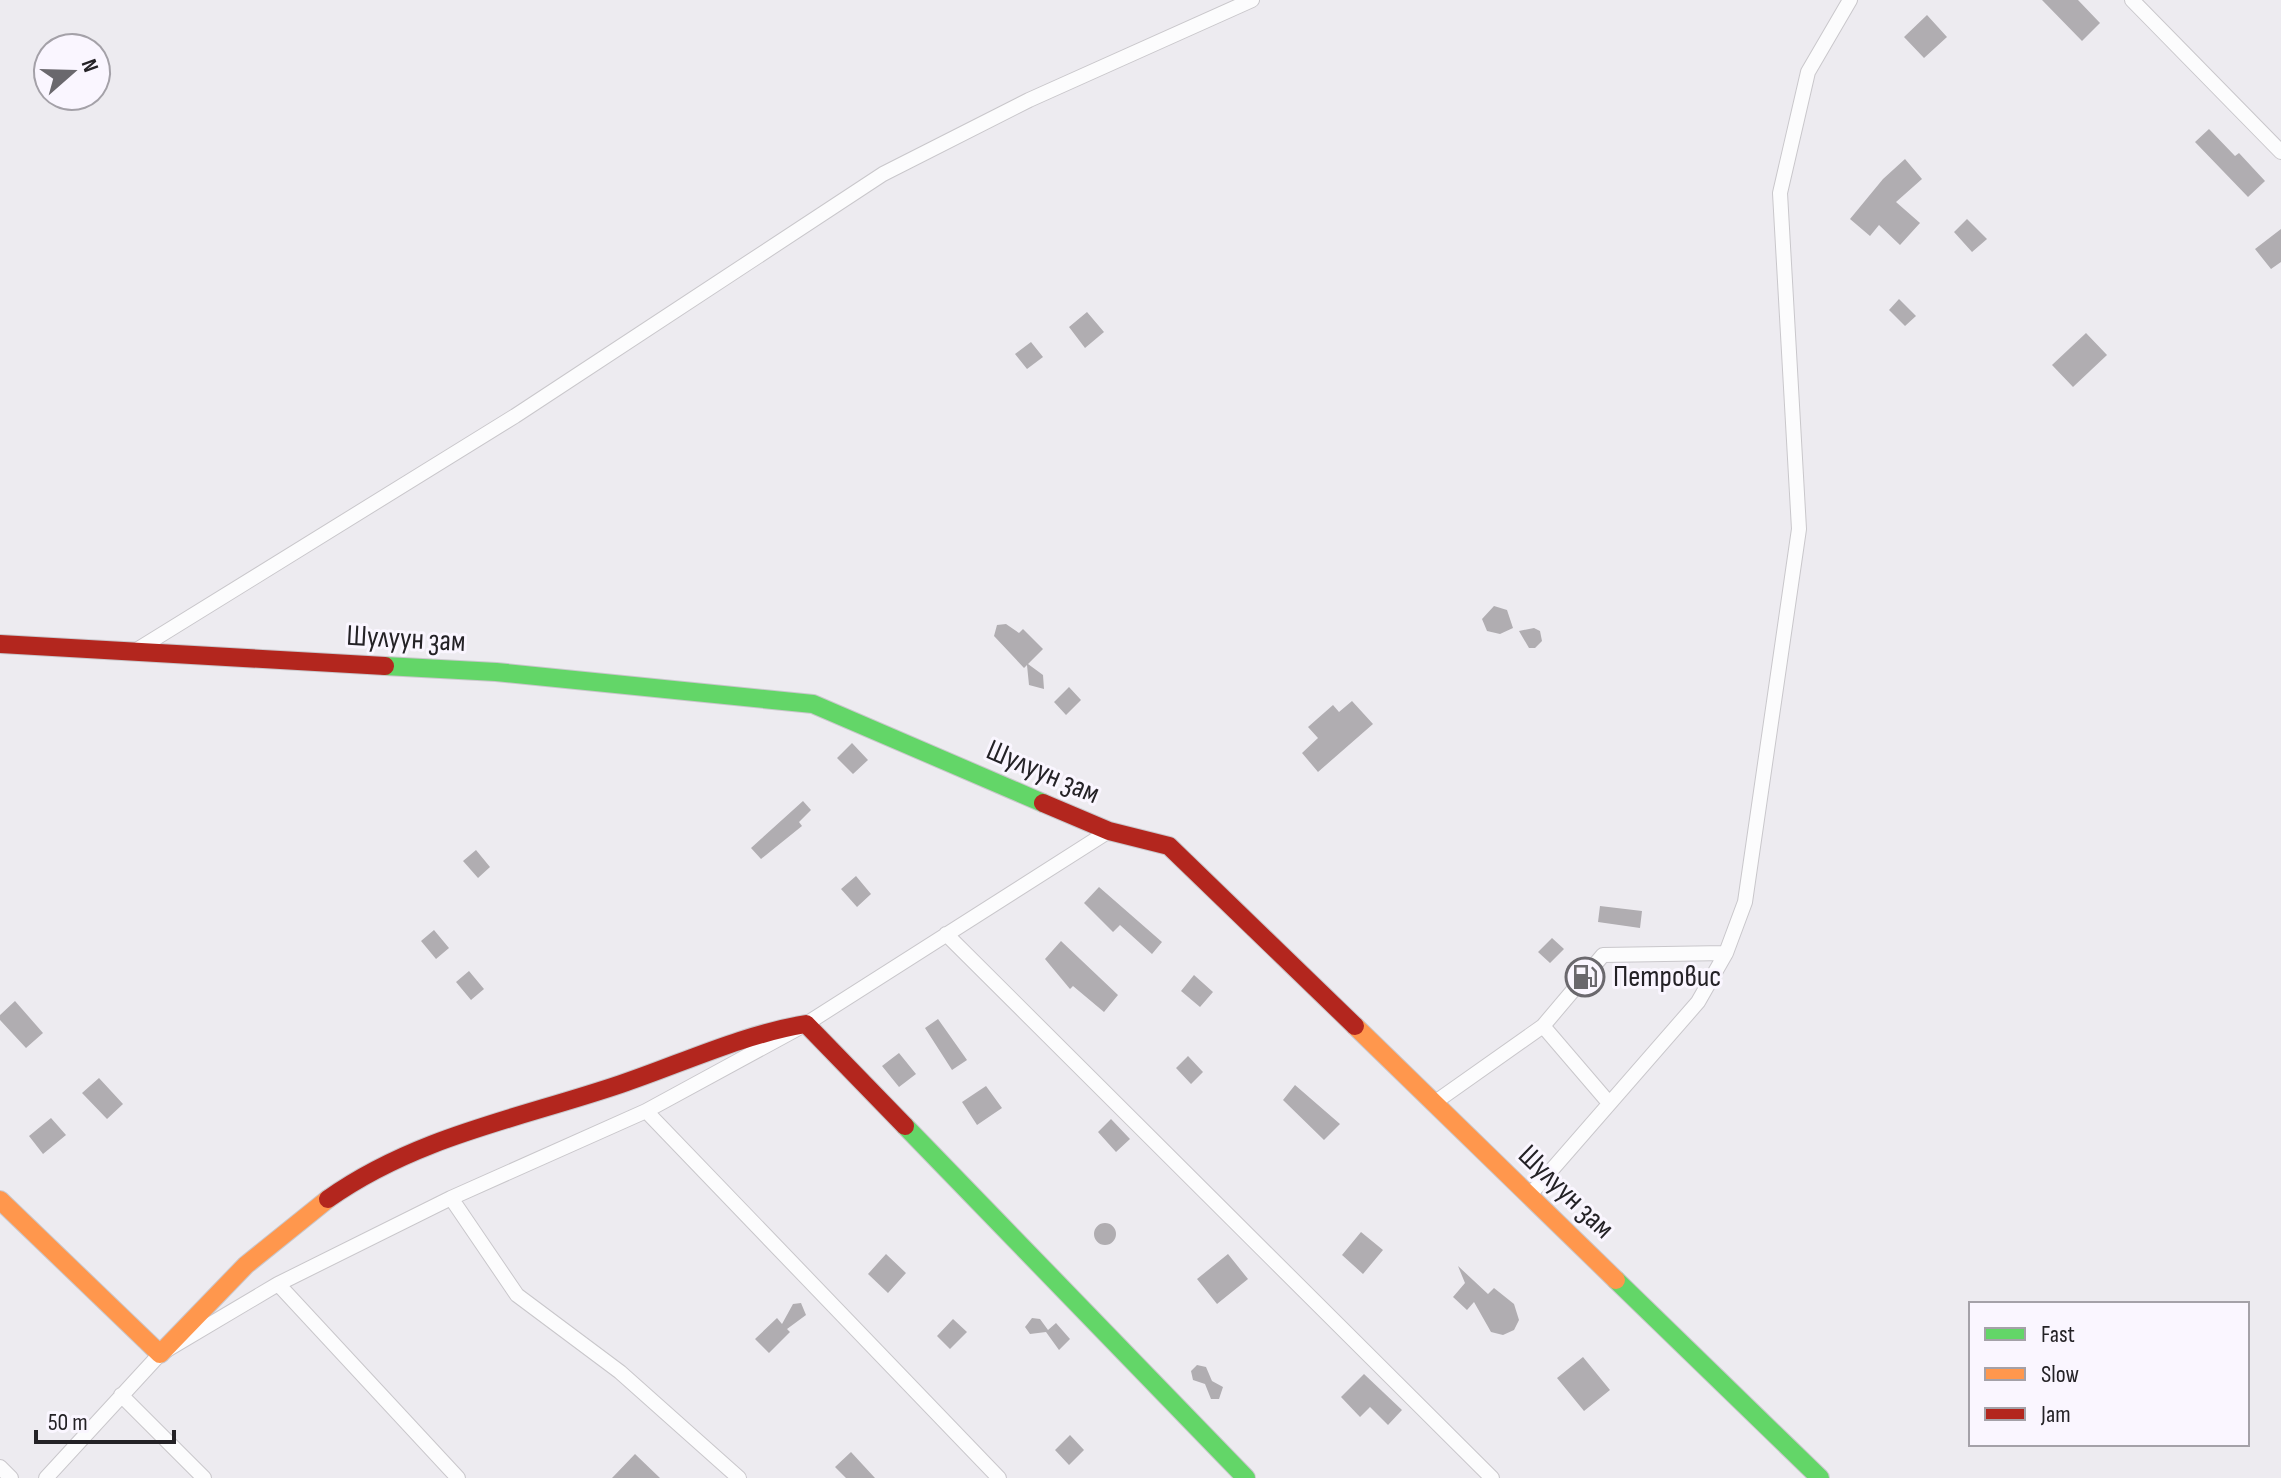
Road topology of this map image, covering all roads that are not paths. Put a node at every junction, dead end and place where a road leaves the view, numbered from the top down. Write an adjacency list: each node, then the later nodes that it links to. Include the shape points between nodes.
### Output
1 (1252, 0): 6 (street, via 1029,100 883,174 515,416)
2 (1850, 0): 9 (street, via 1808,72 1780,193 1799,529 1745,902)
3 (2132, 0): 4 (street)
4 (2281, 152)
5 (0, 644): 6 (street, Шулуун зам)
6 (134, 652): 7 (street, Шулуун зам, via 496,672 813,704)
7 (1109, 831): 8 (street); 12 (street, Шулуун зам, via 1169,846)
8 (946, 934): 10 (street); 29 (street)
9 (1726, 953): 11 (street, via 1603,955); 13 (street, via 1698,1002)
10 (806, 1024): 14 (street); 19 (street, via 741,1037 636,1079 415,1149 370,1172 253,1255); 28 (street)
11 (1543, 1026): 12 (street); 13 (street)
12 (1434, 1103): 15 (street, Шулуун зам)
13 (1609, 1103): 15 (street)
14 (646, 1111): 16 (street); 27 (street)
15 (1529, 1196): 30 (street, Шулуун зам)
16 (451, 1198): 18 (street); 26 (street, via 517,1295 620,1372)
17 (0, 1200): 19 (street)
18 (278, 1284): 19 (street); 25 (street)
19 (160, 1354): 20 (street)
20 (121, 1395): 23 (street); 24 (street)
21 (0, 1467): 22 (street)
22 (11, 1478)
23 (46, 1478)
24 (204, 1478)
25 (458, 1478)
26 (739, 1478)
27 (999, 1478)
28 (1246, 1478)
29 (1492, 1478)
30 (1820, 1478)

